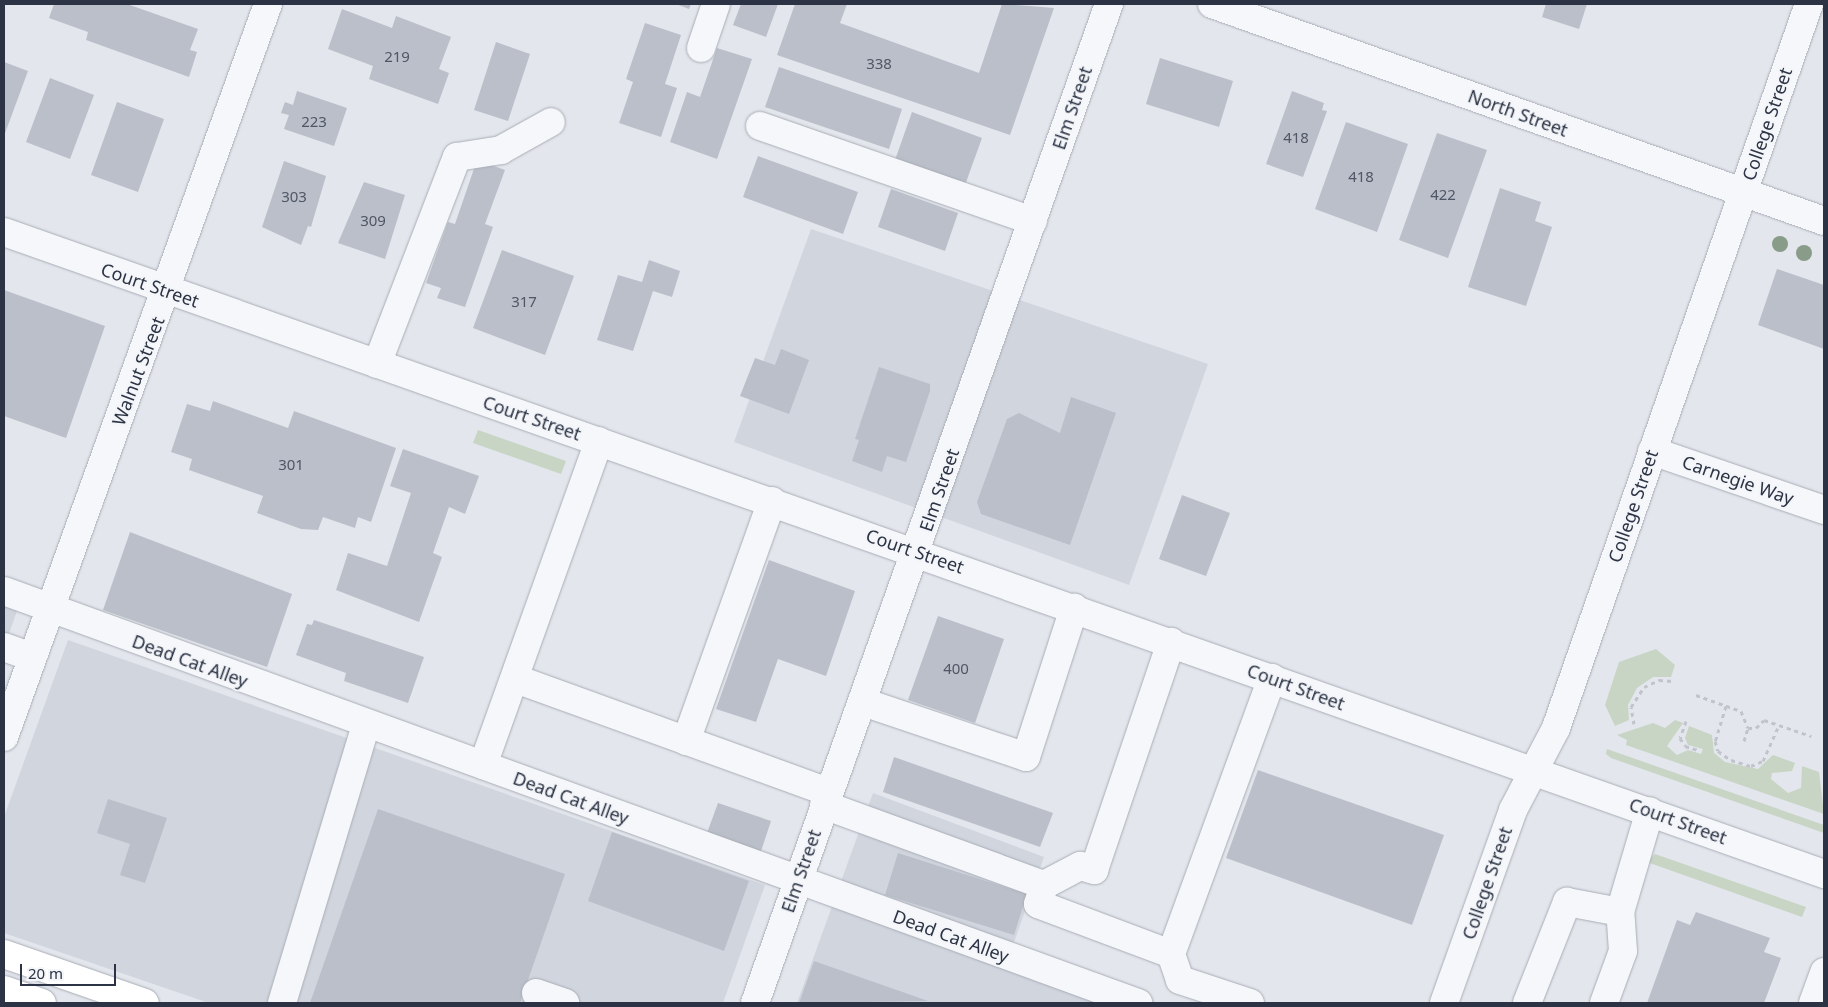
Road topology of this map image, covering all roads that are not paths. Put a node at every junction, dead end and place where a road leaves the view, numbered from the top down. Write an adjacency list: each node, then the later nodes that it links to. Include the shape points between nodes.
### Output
1 (268, 4): 13 (street, Walnut Street)
2 (716, 4): 6 (street)
3 (1108, 4): 10 (street, Elm Street)
4 (1212, 4): 9 (street, North Street)
5 (1810, 4): 9 (street, College Street)
6 (701, 48)
7 (551, 122): 14 (street, via 501,150 457,157)
8 (760, 126): 10 (street)
9 (1743, 193): 11 (street, North Street); 16 (street, College Street)
10 (1033, 221): 19 (street, Elm Street)
11 (1824, 221)
12 (4, 232): 13 (street, Court Street)
13 (168, 292): 14 (street, Court Street); 21 (street, Walnut Street)
14 (378, 364): 15 (street, Court Street)
15 (600, 441): 17 (street, Court Street); 27 (street)
16 (1652, 451): 18 (street, Carnegie Way); 33 (street, College Street, via 1556,728)
17 (772, 501): 19 (street, Court Street); 31 (street)
18 (1824, 510)
19 (917, 552): 22 (street, Court Street); 28 (street, Elm Street)
20 (4, 591): 21 (street, Dead Cat Alley)
21 (49, 608): 25 (street, Walnut Street); 29 (street, Dead Cat Alley)
22 (1074, 608): 23 (street, Court Street); 28 (street, via 1026,757)
23 (1171, 642): 26 (street, Court Street); 38 (street, via 1094,870 1080,866)
24 (4, 647): 25 (street)
25 (32, 658): 30 (street, Walnut Street)
26 (1272, 678): 33 (street, Court Street); 41 (street)
27 (516, 679): 31 (street); 32 (street)
28 (863, 702): 34 (street, Elm Street)
29 (366, 724): 32 (street, Dead Cat Alley); 47 (street)
30 (4, 737)
31 (686, 741): 34 (street)
32 (482, 765): 37 (street, Dead Cat Alley)
33 (1533, 770): 35 (street, Court Street); 52 (street, College Street, via 1513,810)
34 (827, 799): 37 (street, Elm Street); 38 (street)
35 (1650, 811): 36 (street, Court Street); 39 (street)
36 (1824, 874)
37 (797, 880): 49 (street, Elm Street); 50 (street, Dead Cat Alley)
38 (1041, 895): 41 (street)
39 (1620, 912): 53 (street, via 1567,902); 54 (street, via 1623,951)
40 (4, 954): 46 (main road)
41 (1171, 954): 51 (street, via 1180,980)
42 (1824, 972): 55 (street)
43 (4, 990): 45 (main road)
44 (536, 993): 48 (street)
45 (42, 1003)
46 (145, 1003)
47 (282, 1003)
48 (564, 1003)
49 (755, 1003)
50 (1138, 1003)
51 (1250, 1003)
52 (1444, 1003)
53 (1527, 1003)
54 (1604, 1003)
55 (1813, 1003)

